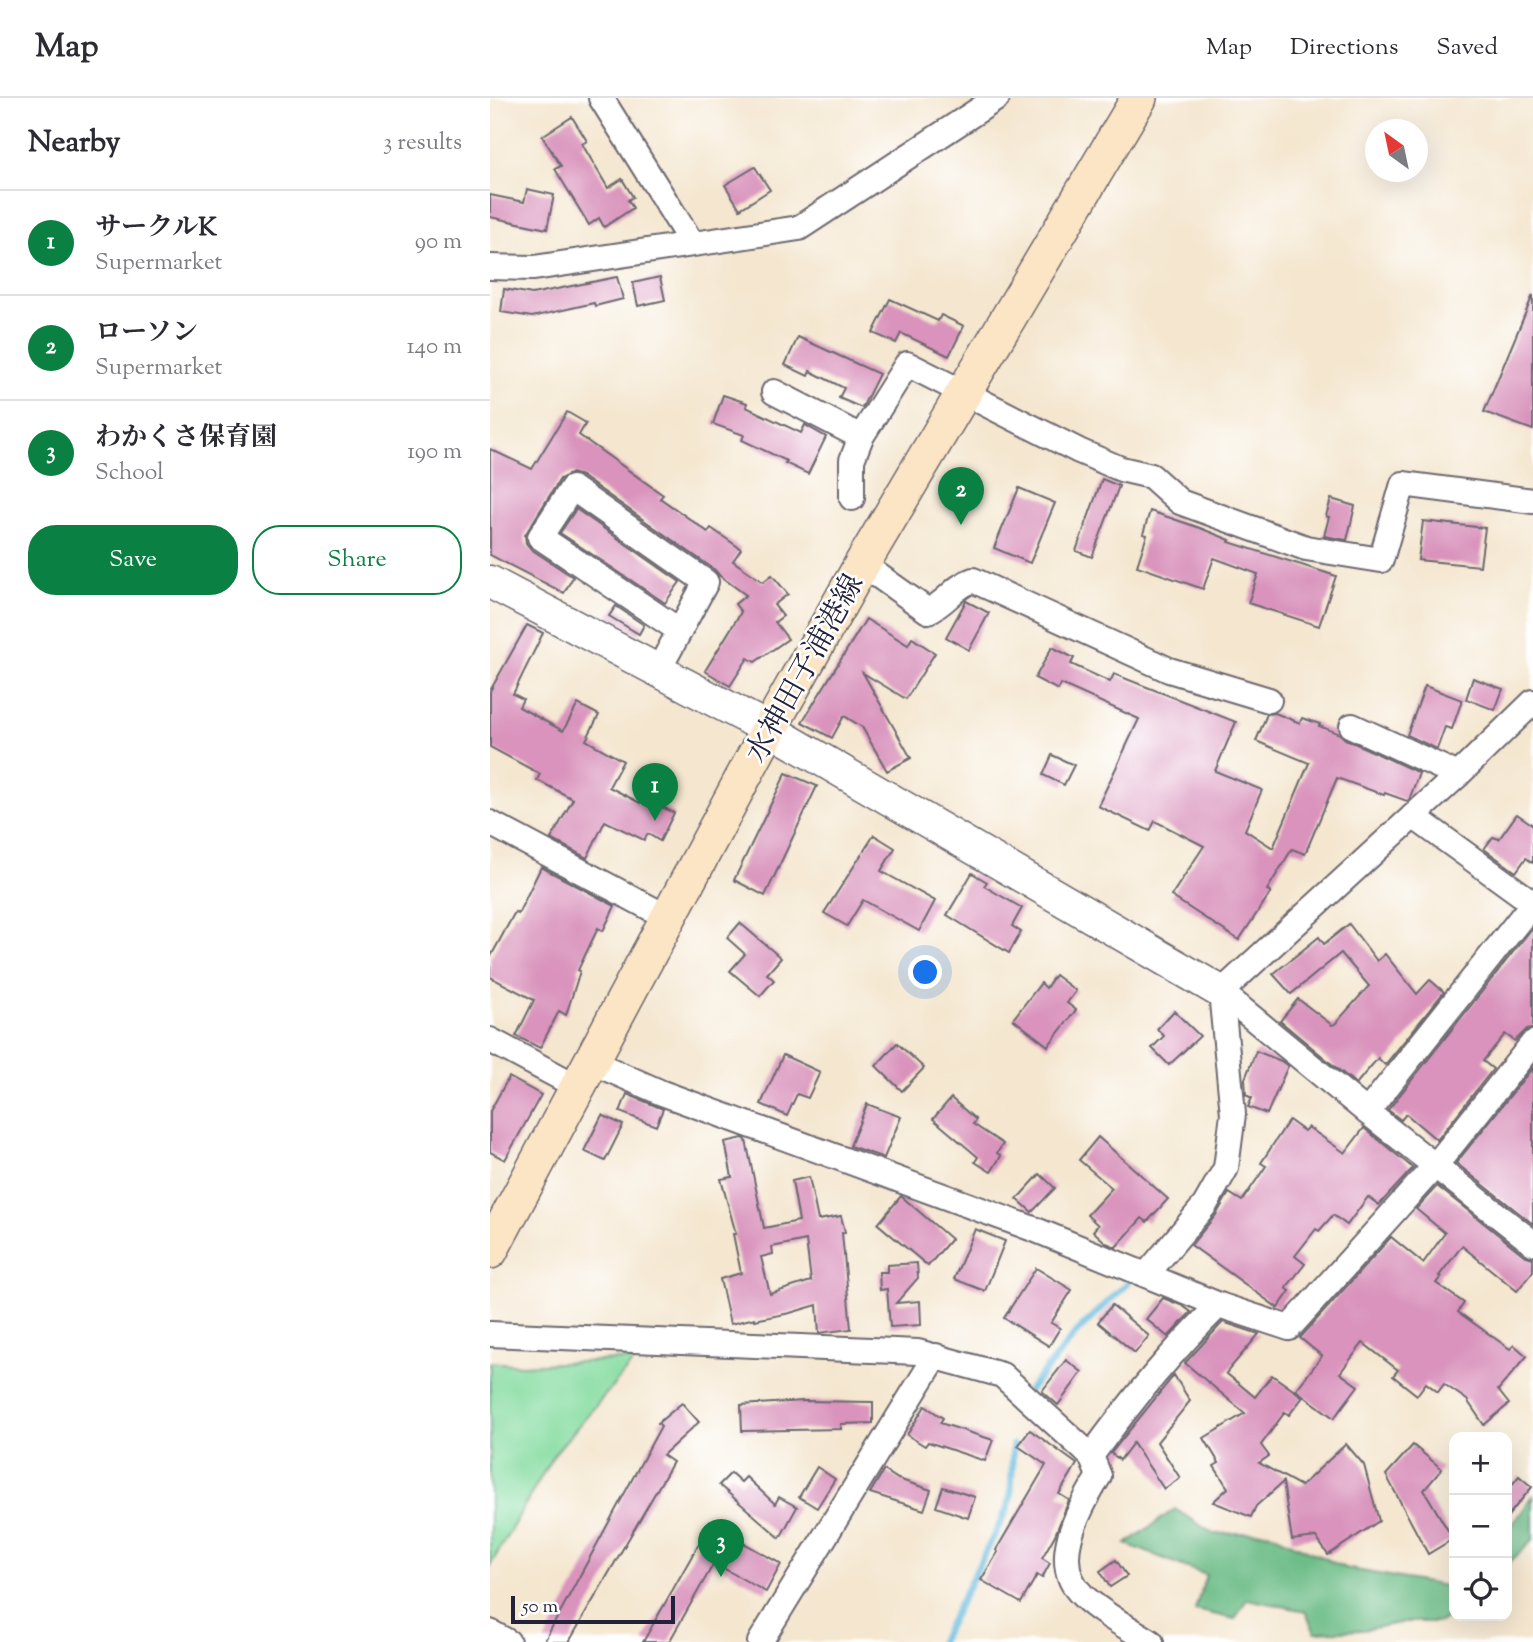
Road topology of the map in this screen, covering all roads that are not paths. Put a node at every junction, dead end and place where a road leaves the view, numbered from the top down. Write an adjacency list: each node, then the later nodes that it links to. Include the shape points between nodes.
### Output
1 (601, 98): 4 (street)
2 (997, 98): 4 (street, via 799,228)
3 (1139, 98): 7 (main road, 水神田子浦港線)
4 (691, 242): 5 (street, via 534,268)
5 (490, 267)
6 (774, 392): 8 (street)
7 (965, 392): 8 (street, via 906,364); 10 (street, via 1079,451 1151,476 1180,502 1306,548 1381,560 1402,484); 11 (main road, 水神田子浦港線)
8 (861, 438): 9 (street, via 852,460)
9 (852, 498)
10 (1533, 502)
11 (862, 565): 15 (street, via 928,611 973,579 1169,670); 18 (main road, 水神田子浦港線)
12 (490, 582): 14 (street)
13 (680, 631): 13 (street, via 540,537 572,488 706,582); 14 (street)
14 (658, 671): 18 (street)
15 (1269, 700)
16 (1533, 702): 19 (street)
17 (1352, 726): 19 (street)
18 (769, 729): 22 (main road, 水神田子浦港線); 23 (street)
19 (1458, 775): 20 (street)
20 (1413, 816): 23 (street); 27 (street, via 1533,903)
21 (490, 822): 22 (street)
22 (667, 917): 26 (main road, 水神田子浦港線)
23 (1222, 992): 27 (street); 31 (street, via 1233,1114 1226,1168 1205,1205)
24 (490, 1040): 26 (street)
25 (1533, 1043): 28 (street)
26 (585, 1075): 30 (main road, 水神田子浦港線); 31 (street, via 662,1093)
27 (1367, 1112): 28 (street)
28 (1435, 1166): 29 (street); 32 (street, via 1289,1328)
29 (1533, 1243)
30 (490, 1251)
31 (1147, 1274): 32 (street)
32 (1219, 1306): 35 (street, via 1145,1384)
33 (490, 1334): 34 (street)
34 (936, 1356): 35 (street, via 1002,1375); 38 (street)
35 (1091, 1456): 39 (street, via 1099,1476 1079,1511 1066,1550 1069,1573 1082,1595)
36 (490, 1632): 37 (street)
37 (509, 1642)
38 (760, 1642)
39 (1151, 1642)

